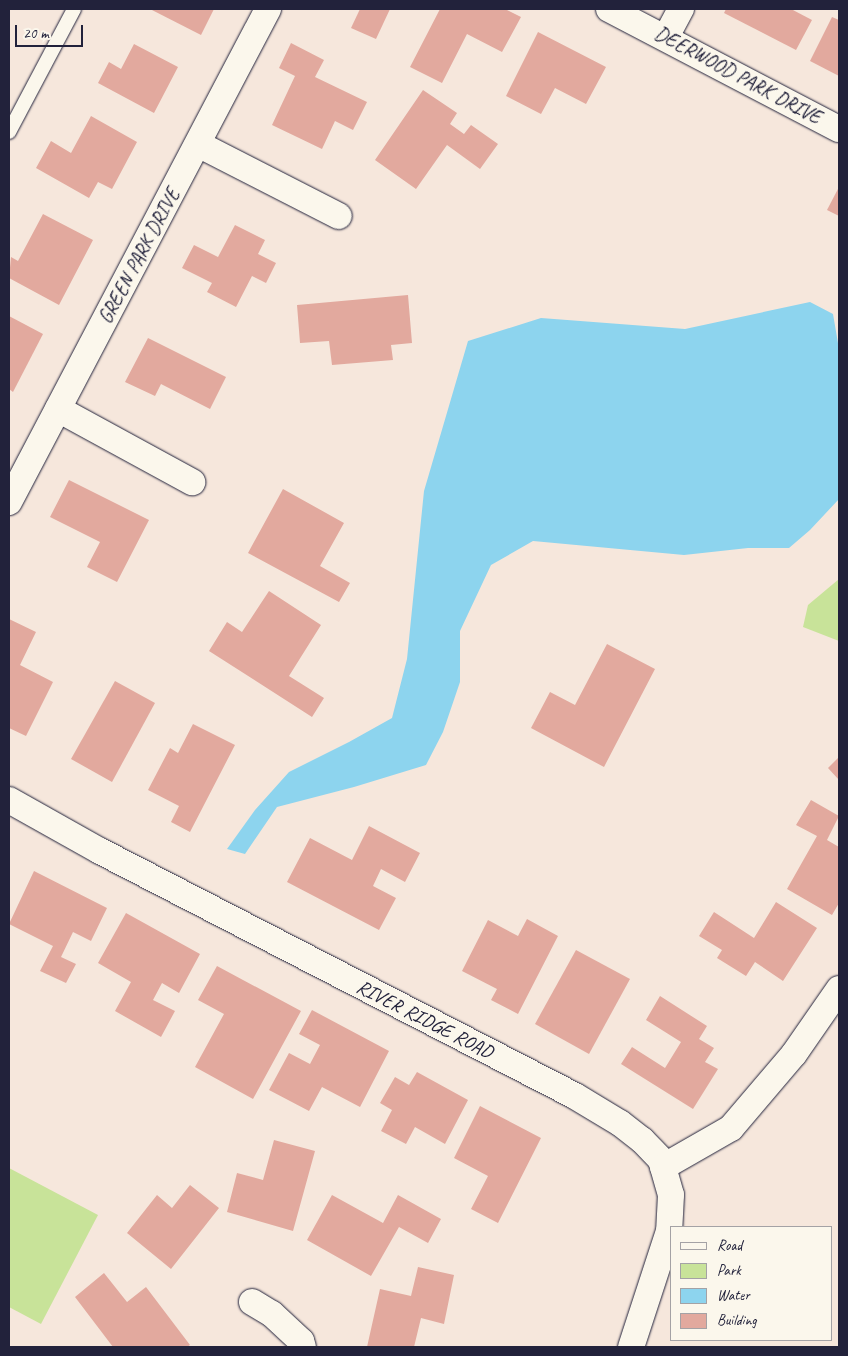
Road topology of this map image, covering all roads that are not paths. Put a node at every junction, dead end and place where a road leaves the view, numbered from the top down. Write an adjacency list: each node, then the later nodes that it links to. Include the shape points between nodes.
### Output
1 (74, 9): 7 (lane)
2 (268, 9): 8 (street, GREEN PARK DRIVE)
3 (609, 9): 5 (street, DEERWOOD PARK DRIVE)
4 (681, 9): 5 (street)
5 (666, 37): 6 (street, DEERWOOD PARK DRIVE)
6 (839, 129)
7 (9, 132)
8 (198, 144): 9 (street); 10 (street, GREEN PARK DRIVE)
9 (339, 216)
10 (58, 409): 11 (street); 12 (street, GREEN PARK DRIVE)
11 (192, 482)
12 (9, 502)
13 (9, 800): 15 (street, RIVER RIDGE ROAD, via 100,851 575,1096 642,1140)
14 (839, 990): 15 (street, via 794,1054 731,1128)
15 (663, 1166): 18 (street, RIVER RIDGE ROAD, via 671,1195 669,1231)
16 (252, 1302): 17 (street, via 272,1314 301,1341)
17 (303, 1347)
18 (631, 1347)

